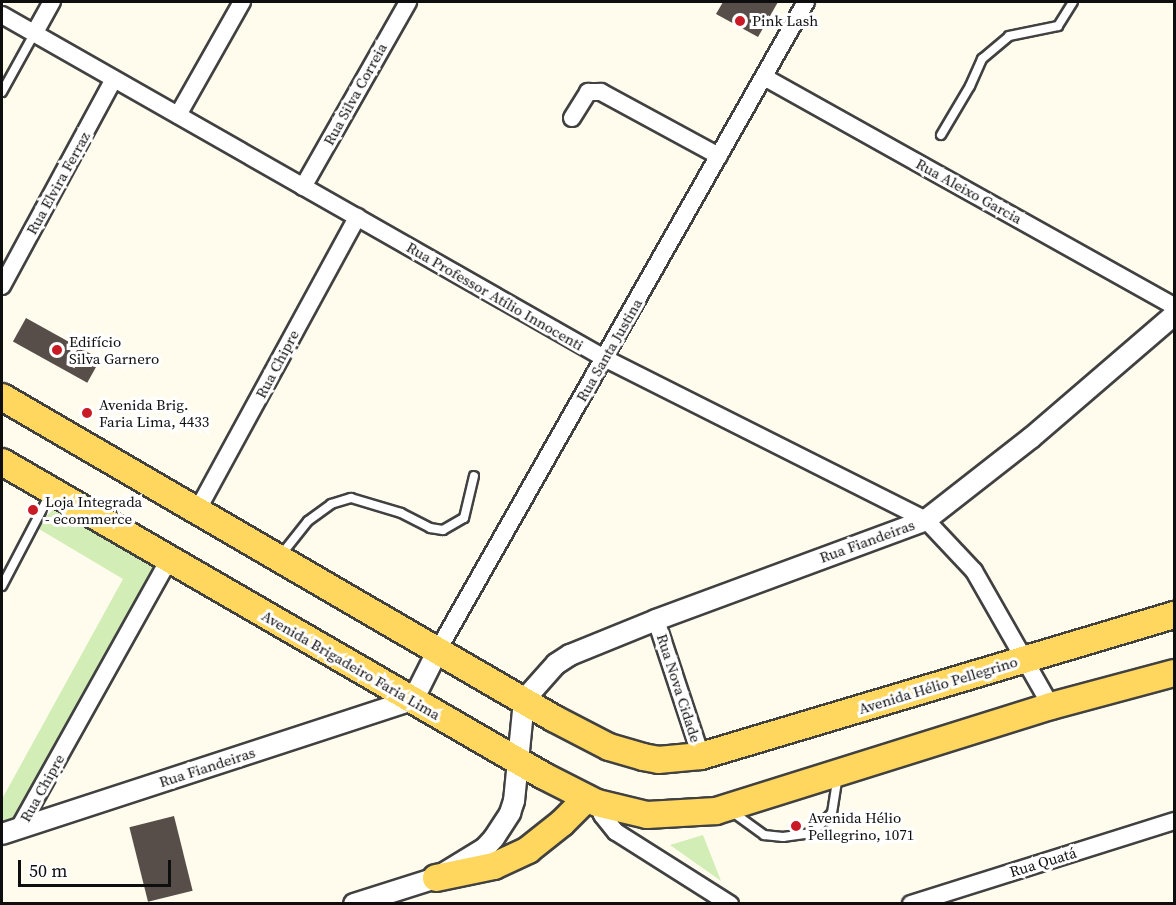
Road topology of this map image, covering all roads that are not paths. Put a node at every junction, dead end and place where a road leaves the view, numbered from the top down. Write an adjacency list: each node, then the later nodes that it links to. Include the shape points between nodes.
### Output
1 (52, 2): 7 (street)
2 (242, 2): 11 (street)
3 (408, 2): 15 (street, Rua Silva Correia)
4 (806, 2): 8 (street, Rua Santa Justina)
5 (1073, 2): 13 (lane, via 1058,26 1009,36 982,58)
6 (2, 15): 7 (street, Rua Professor Atílio Innocenti)
7 (34, 34): 9 (street, Rua Professor Atílio Innocenti); 10 (lane)
8 (764, 77): 14 (street, Rua Santa Justina); 19 (street, Rua Aleixo Garcia)
9 (114, 80): 11 (street, Rua Professor Atílio Innocenti); 17 (street, Rua Elvira Ferraz)
10 (2, 92)
11 (178, 115): 15 (street, Rua Professor Atílio Innocenti)
12 (572, 118): 14 (street, via 588,92 601,92)
13 (942, 135)
14 (720, 156): 21 (street, Rua Santa Justina)
15 (303, 187): 16 (street, Rua Professor Atílio Innocenti)
16 (357, 217): 21 (street, Rua Professor Atílio Innocenti); 26 (street, Rua Chipre)
17 (6, 267): 18 (street, Rua Elvira Ferraz)
18 (2, 286)
19 (1174, 306)
20 (1174, 315): 27 (street, Rua Fiandeiras, via 1031,438)
21 (604, 358): 27 (street, Rua Professor Atílio Innocenti); 33 (street, Rua Santa Justina)
22 (2, 397): 26 (main road)
23 (2, 462): 25 (main road, Avenida Brigadeiro Faria Lima)
24 (474, 476): 28 (lane, via 464,518 443,530 351,498 331,504 308,520)
25 (51, 492): 29 (main road, Avenida Brigadeiro Faria Lima); 30 (lane)
26 (197, 511): 28 (main road)
27 (926, 519): 32 (street, Rua Fiandeiras); 34 (street, Rua Professor Atílio Innocenti, via 974,571)
28 (278, 558): 33 (main road)
29 (169, 560): 36 (main road, Avenida Brigadeiro Faria Lima); 45 (street, Rua Chipre)
30 (2, 586)
31 (1174, 615): 34 (main road, Avenida Hélio Pellegrino)
32 (656, 620): 37 (street, Rua Fiandeiras, via 570,655 545,674); 39 (street, Rua Nova Cidade)
33 (438, 650): 36 (street, Rua Santa Justina); 37 (main road)
34 (1023, 659): 38 (street, Rua Professor Atílio Innocenti); 39 (main road, Avenida Hélio Pellegrino)
35 (1174, 673): 38 (main road)
36 (413, 700): 40 (main road, Avenida Brigadeiro Faria Lima); 45 (street, Rua Fiandeiras)
37 (524, 700): 39 (main road, via 628,754 658,760); 40 (street)
38 (1051, 706): 41 (main road)
39 (701, 756)
40 (519, 763): 42 (main road, Avenida Brigadeiro Faria Lima); 46 (street, via 514,801 503,826 485,848)
41 (839, 772): 43 (main road); 43 (lane, via 832,813 812,833 764,835)
42 (592, 800): 43 (main road, Avenida Brigadeiro Faria Lima, via 647,815); 46 (main road, via 528,850 494,866); 48 (street, via 616,832)
43 (721, 809)
44 (1174, 820): 49 (street, Rua Quatá)
45 (10, 831)
46 (436, 878): 47 (street)
47 (354, 903)
48 (730, 903)
49 (911, 903)

